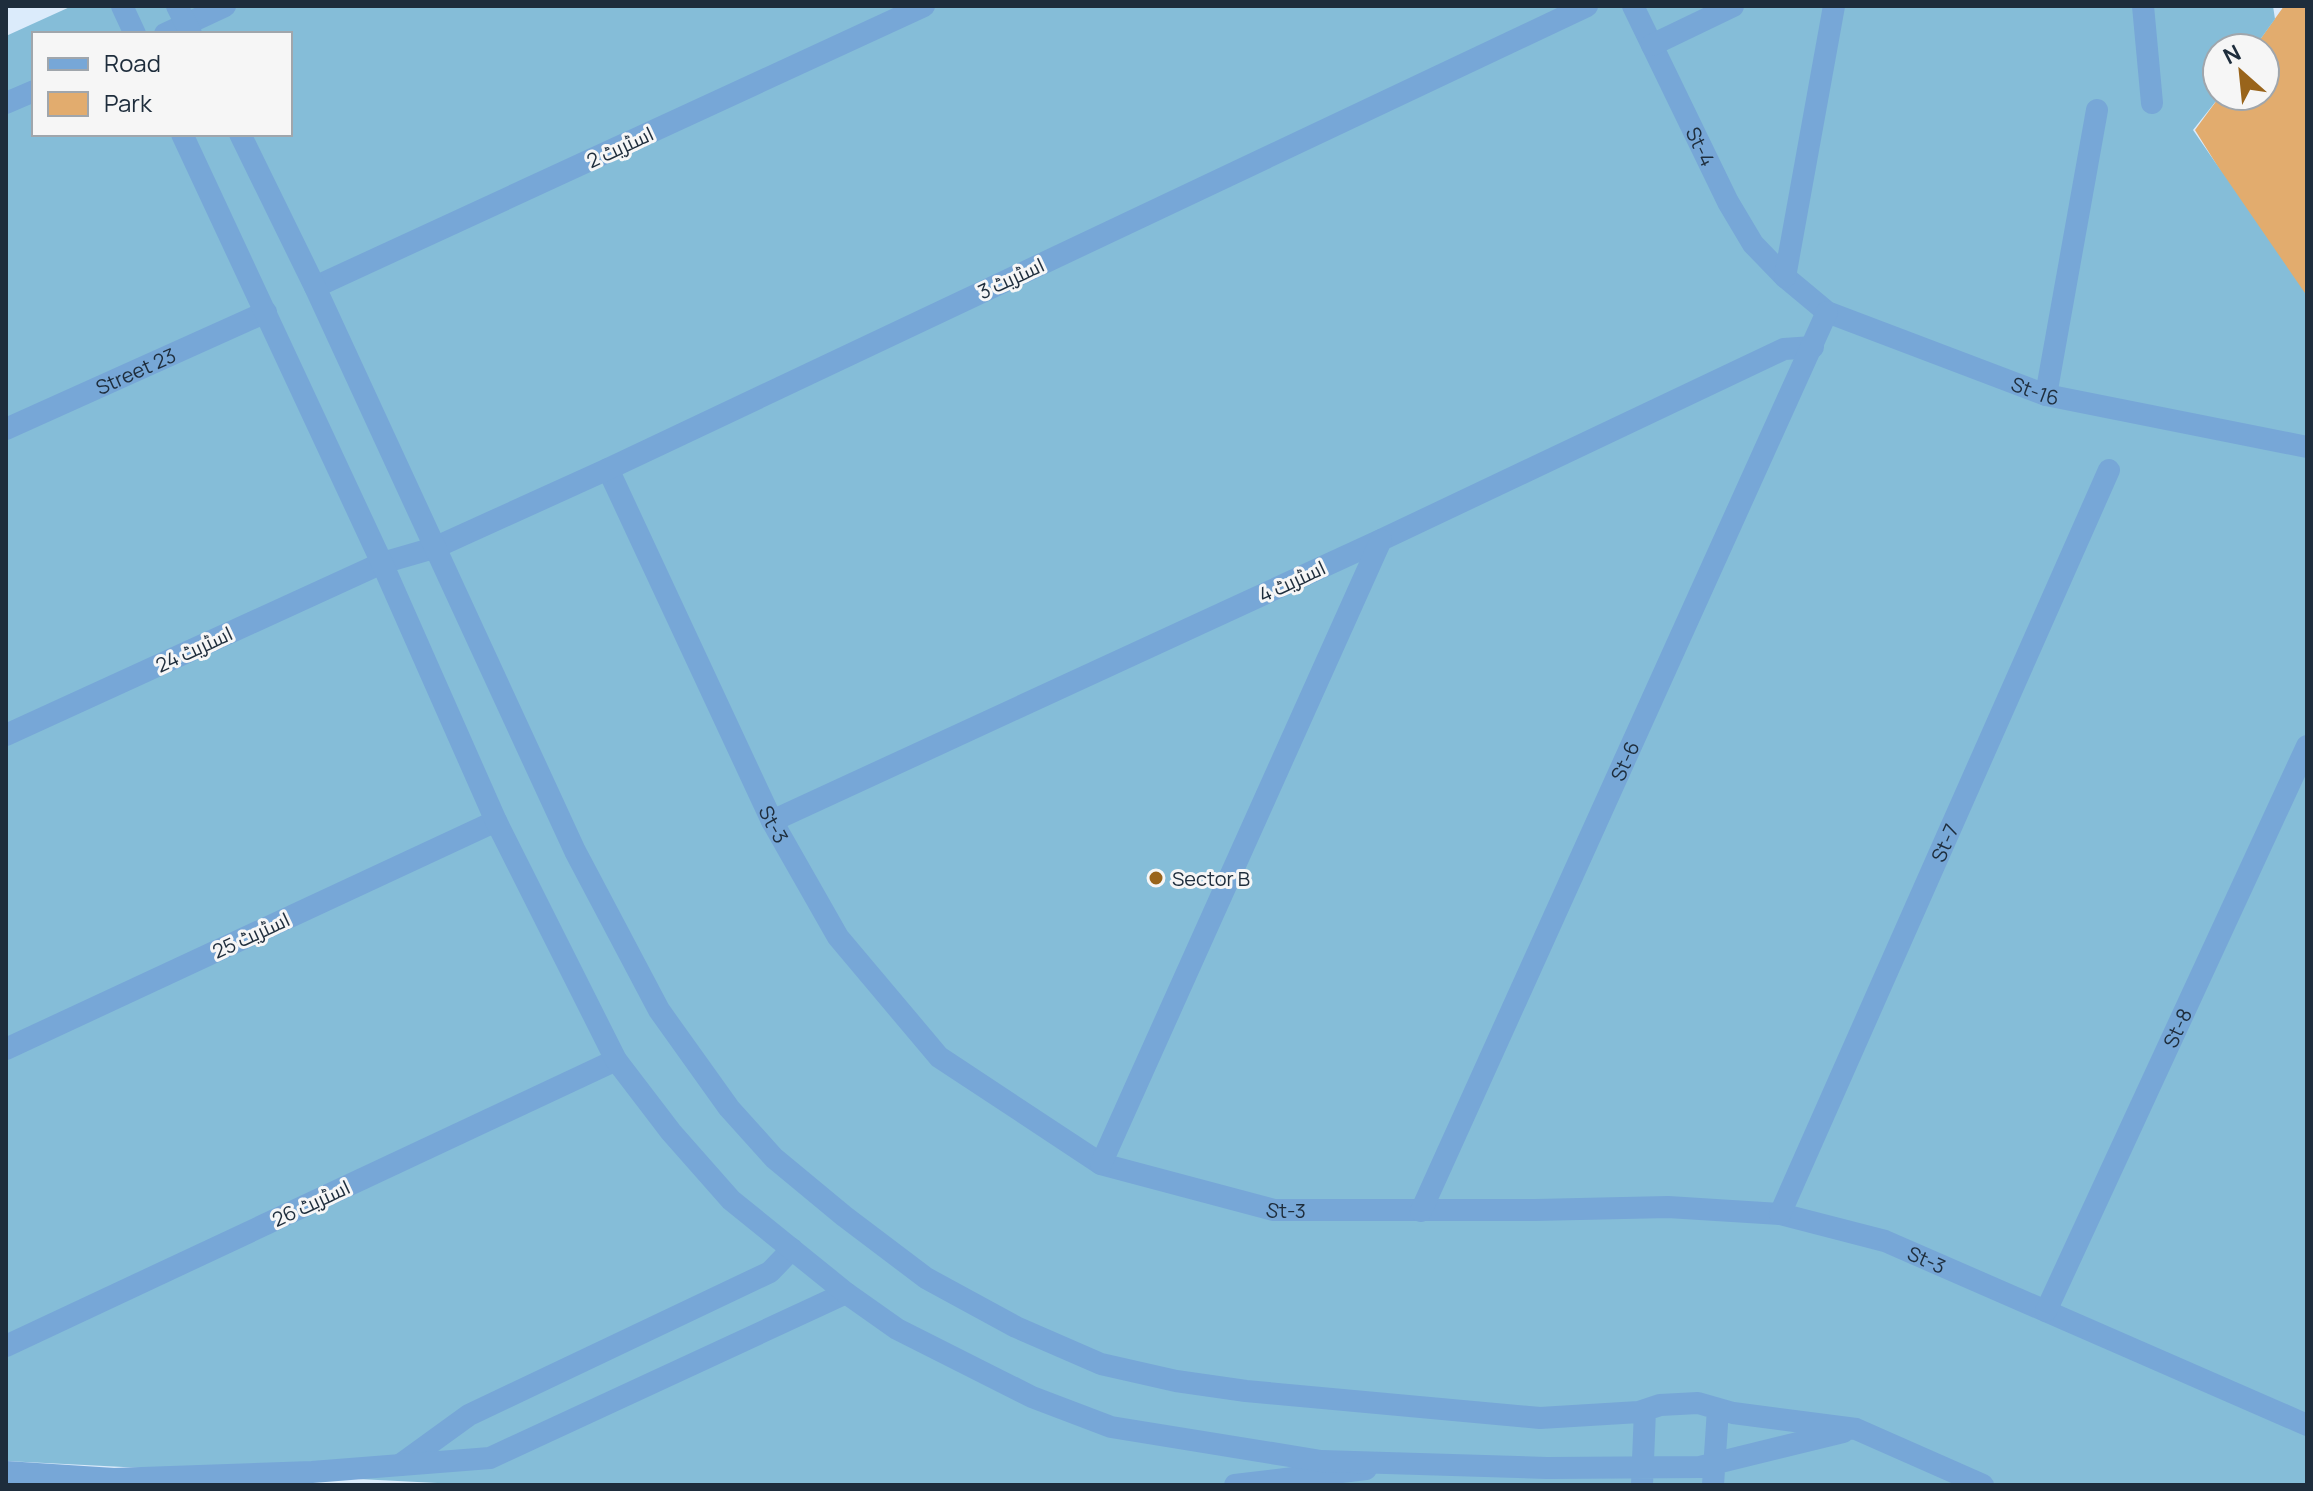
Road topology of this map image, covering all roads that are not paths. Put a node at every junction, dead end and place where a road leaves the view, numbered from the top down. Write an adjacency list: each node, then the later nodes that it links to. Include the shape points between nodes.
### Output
1 (122, 6): 10 (street)
2 (225, 6): 9 (street)
3 (924, 6): 20 (street, اسٹریٹ 2)
4 (1587, 6): 27 (street, اسٹریٹ 3)
5 (1633, 6): 12 (street, St-4)
6 (1733, 6): 12 (street)
7 (1834, 6): 19 (street)
8 (2143, 6): 15 (street)
9 (185, 21): 11 (street)
10 (134, 32)
11 (168, 32)
12 (1652, 45): 19 (street, St-4, via 1728,202 1753,244)
13 (32, 92): 14 (street)
14 (6, 103)
15 (2152, 103)
16 (2097, 110): 24 (street)
17 (183, 136): 21 (street)
18 (241, 136): 20 (street)
19 (1785, 277): 22 (street, St-16)
20 (315, 287): 30 (street)
21 (266, 312): 25 (street, Street 23); 31 (street)
22 (1827, 312): 23 (street, St-6); 24 (street, St-16)
23 (1813, 347): 29 (street, اسٹریٹ 4, via 1784,349); 39 (street, St-6)
24 (2046, 395): 26 (street, St-16)
25 (6, 429)
26 (2307, 447)
27 (608, 469): 30 (street, اسٹریٹ 3); 35 (street, St-3)
28 (2109, 470): 40 (street, St-7)
29 (1381, 540): 35 (street, اسٹریٹ 4); 38 (street)
30 (434, 548): 31 (street, اسٹریٹ 24); 46 (street, via 575,851 659,1010 729,1108 774,1158 926,1278 1016,1327 1101,1364 1176,1381 1540,1418)
31 (382, 563): 32 (street, اسٹریٹ 24); 34 (street)
32 (6, 735)
33 (2307, 746): 43 (street, St-8)
34 (496, 821): 36 (street, اسٹریٹ 25); 37 (street)
35 (772, 821): 38 (street, St-3, via 838,937 939,1057)
36 (6, 1049)
37 (616, 1060): 41 (street, via 731,1200); 44 (street, اسٹریٹ 26)
38 (1101, 1164): 39 (street, St-3, via 1274,1210)
39 (1421, 1211): 40 (street, St-3, via 1668,1207)
40 (1780, 1214): 43 (street, St-3, via 1885,1241)
41 (792, 1249): 42 (street); 50 (street, via 770,1272 469,1415)
42 (846, 1293): 49 (street, via 897,1329 1032,1397 1111,1427 1321,1461); 50 (street, via 490,1458)
43 (2046, 1311): 47 (street, St-3)
44 (6, 1346)
45 (1718, 1409): 46 (street, via 1684,1402); 48 (street); 52 (street)
46 (1645, 1410): 53 (street)
47 (2307, 1425)
48 (1856, 1429): 52 (street); 55 (street)
49 (1419, 1463): 53 (street); 54 (street)
50 (399, 1465): 51 (street, via 114,1479)
51 (6, 1472)
52 (1714, 1475): 53 (street)
53 (1642, 1476)
54 (1235, 1485)
55 (1983, 1485)

